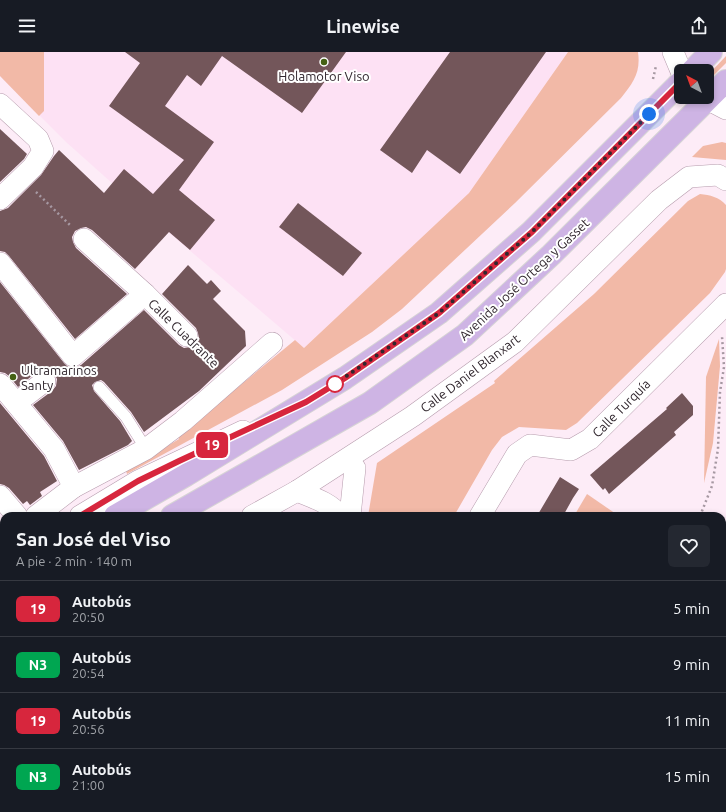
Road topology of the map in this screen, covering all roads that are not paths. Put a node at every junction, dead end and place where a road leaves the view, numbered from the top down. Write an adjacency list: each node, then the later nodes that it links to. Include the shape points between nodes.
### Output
1 (712, 52): 4 (main road)
2 (665, 56): 3 (street)
3 (674, 64)
4 (699, 64)
5 (726, 81): 7 (main road, Avenida José Ortega y Gasset)
6 (674, 89): 21 (main road, via 532,232 439,313)
7 (714, 99)
8 (0, 104): 11 (street, via 38,139 43,151 33,167)
9 (710, 104): 32 (main road, Avenida José Ortega y Gasset, via 465,336 370,403)
10 (726, 180): 26 (street, Calle Daniel Blanxart, via 718,175 689,177 660,200 515,342 413,416)
11 (0, 198)
12 (79, 234): 14 (street, Calle Cuadrante)
13 (0, 263): 14 (street, Calle Cuadrante, via 73,356)
14 (145, 294): 16 (street, Calle Cuadrante)
15 (726, 304): 36 (street, Calle Turquía, via 590,439 571,450 530,445 517,454)
16 (187, 336)
17 (272, 343): 23 (street, via 183,420)
18 (45, 381): 22 (street)
19 (0, 384): 22 (street)
20 (99, 387): 23 (lane, via 126,417)
21 (306, 402): 30 (street, via 138,481); 31 (main road)
22 (16, 403): 25 (street, via 54,449)
23 (146, 448): 25 (street)
24 (356, 468): 35 (street)
25 (74, 487): 29 (street)
26 (297, 491): 33 (street, Calle Daniel Blanxart); 34 (street, via 317,499)
27 (0, 496): 28 (street)
28 (14, 512)
29 (41, 512)
30 (87, 512)
31 (122, 512)
32 (179, 512)
33 (259, 512)
34 (337, 512)
35 (350, 512)
36 (482, 512)

